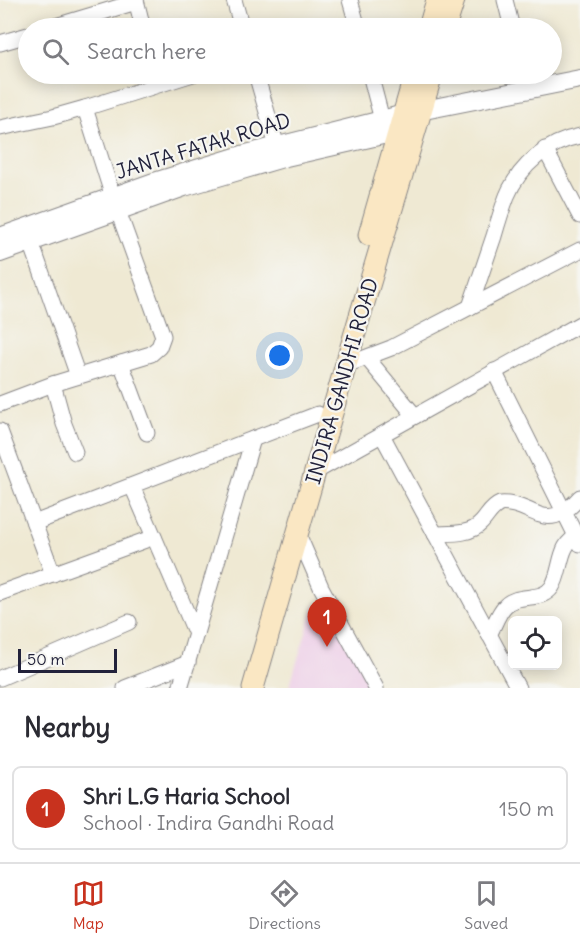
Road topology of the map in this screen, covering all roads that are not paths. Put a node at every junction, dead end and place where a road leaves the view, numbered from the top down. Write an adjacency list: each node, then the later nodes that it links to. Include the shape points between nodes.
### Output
1 (234, 0): 9 (street)
2 (350, 0): 10 (street)
3 (437, 0): 11 (main road)
4 (454, 0): 12 (main road)
5 (505, 0): 13 (street)
6 (136, 1): 7 (street); 8 (street)
7 (81, 18)
8 (140, 18)
9 (239, 18)
10 (355, 18)
11 (432, 18)
12 (448, 18)
13 (510, 18)
14 (18, 38): 15 (street)
15 (0, 44)
16 (580, 79): 17 (street, JANTA FATAK ROAD)
17 (562, 80)
18 (144, 84): 24 (street)
19 (259, 84): 29 (street)
20 (377, 84): 25 (street)
21 (414, 84): 25 (main road, INDIRA GANDHI ROAD)
22 (426, 84): 25 (main road, INDIRA GANDHI ROAD)
23 (516, 84): 25 (street, JANTA FATAK ROAD)
24 (85, 108): 26 (street); 30 (street)
25 (405, 121): 29 (street, JANTA FATAK ROAD); 40 (main road, INDIRA GANDHI ROAD)
26 (0, 128)
27 (580, 136): 28 (street)
28 (545, 149): 31 (street); 36 (street, via 529,162 508,194)
29 (279, 152): 30 (street, JANTA FATAK ROAD, via 154,182)
30 (116, 204): 32 (street, JANTA FATAK ROAD); 33 (street); 39 (street, via 162,336 159,347 151,354)
31 (580, 216)
32 (0, 237)
33 (31, 242): 35 (street); 42 (street)
34 (580, 250): 36 (street)
35 (0, 253)
36 (470, 307): 38 (street)
37 (580, 324): 41 (street)
38 (367, 358): 40 (street); 46 (street)
39 (121, 363): 42 (street); 48 (street)
40 (338, 368): 45 (main road, INDIRA GANDHI ROAD); 52 (main road, INDIRA GANDHI ROAD)
41 (495, 371): 46 (street); 55 (street)
42 (78, 376): 43 (street)
43 (53, 384): 44 (street); 51 (street)
44 (0, 404)
45 (318, 414): 50 (street); 52 (main road, INDIRA GANDHI ROAD)
46 (415, 416): 49 (street)
47 (0, 431): 56 (street)
48 (147, 432)
49 (382, 435): 52 (street); 58 (street)
50 (253, 439): 53 (street); 64 (street)
51 (75, 452)
52 (307, 476): 57 (main road, INDIRA GANDHI ROAD)
53 (132, 486): 56 (street); 59 (street)
54 (580, 497): 55 (street)
55 (564, 512): 58 (street, via 549,517 500,504 473,529); 60 (street)
56 (34, 523): 61 (street)
57 (291, 532): 70 (main road, INDIRA GANDHI ROAD); 71 (main road, INDIRA GANDHI ROAD); 72 (street)
58 (435, 534): 65 (street)
59 (154, 537): 61 (street); 64 (street)
60 (579, 538): 65 (street, via 565,546 559,572 546,593 512,600 504,606)
61 (53, 574): 62 (street)
62 (0, 593)
63 (129, 622): 67 (street)
64 (196, 634): 66 (street)
65 (489, 635): 73 (street)
66 (188, 663): 68 (street); 69 (street)
67 (0, 678)
68 (125, 688)
69 (180, 688)
70 (238, 688)
71 (253, 688)
72 (376, 688)
73 (518, 688)

